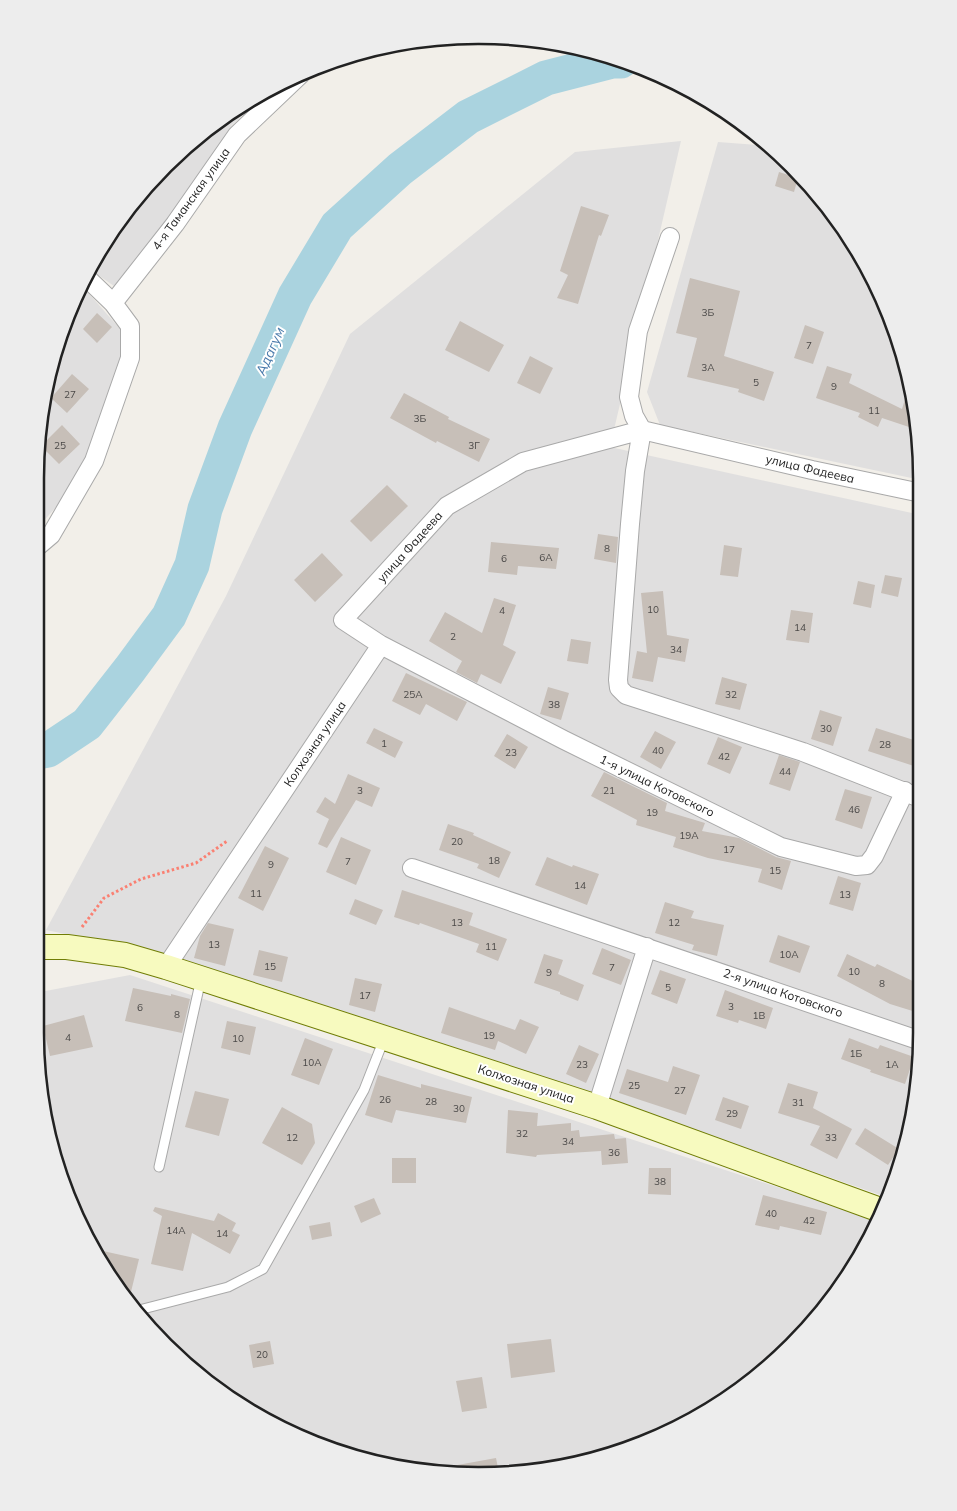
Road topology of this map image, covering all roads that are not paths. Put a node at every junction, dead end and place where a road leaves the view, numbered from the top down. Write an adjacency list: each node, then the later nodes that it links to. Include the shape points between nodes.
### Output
1 (284, 90): 4 (street, 4-я Таманская улица, via 237,135)
2 (670, 238): 5 (street, via 638,330 629,397)
3 (91, 282): 4 (street)
4 (113, 303): 7 (street, via 130,326 130,358 94,461 51,536)
5 (642, 430): 6 (street, улица Фадеева); 8 (street, улица Фадеева, via 523,462 447,506 342,620); 9 (street, 1-я улица Котовского, via 630,524 619,688 626,695 803,752)
6 (913, 491)
7 (44, 541)
8 (381, 646): 9 (street, 1-я улица Котовского, via 781,848 856,866 867,865); 13 (street, Колхозная улица)
9 (912, 794)
10 (412, 868): 12 (street, 2-я улица Котовского)
11 (44, 947): 13 (main road, Колхозная улица, via 125,955)
12 (647, 947): 16 (street, 2-я улица Котовского); 17 (street)
13 (166, 967): 14 (main road, Колхозная улица)
14 (201, 979): 15 (main road, Колхозная улица); 18 (lane)
15 (384, 1038): 17 (main road, Колхозная улица); 20 (lane, via 364,1090 263,1269 228,1287)
16 (913, 1038)
17 (597, 1107): 19 (main road, Колхозная улица)
18 (159, 1167)
19 (876, 1208)
20 (144, 1309)

